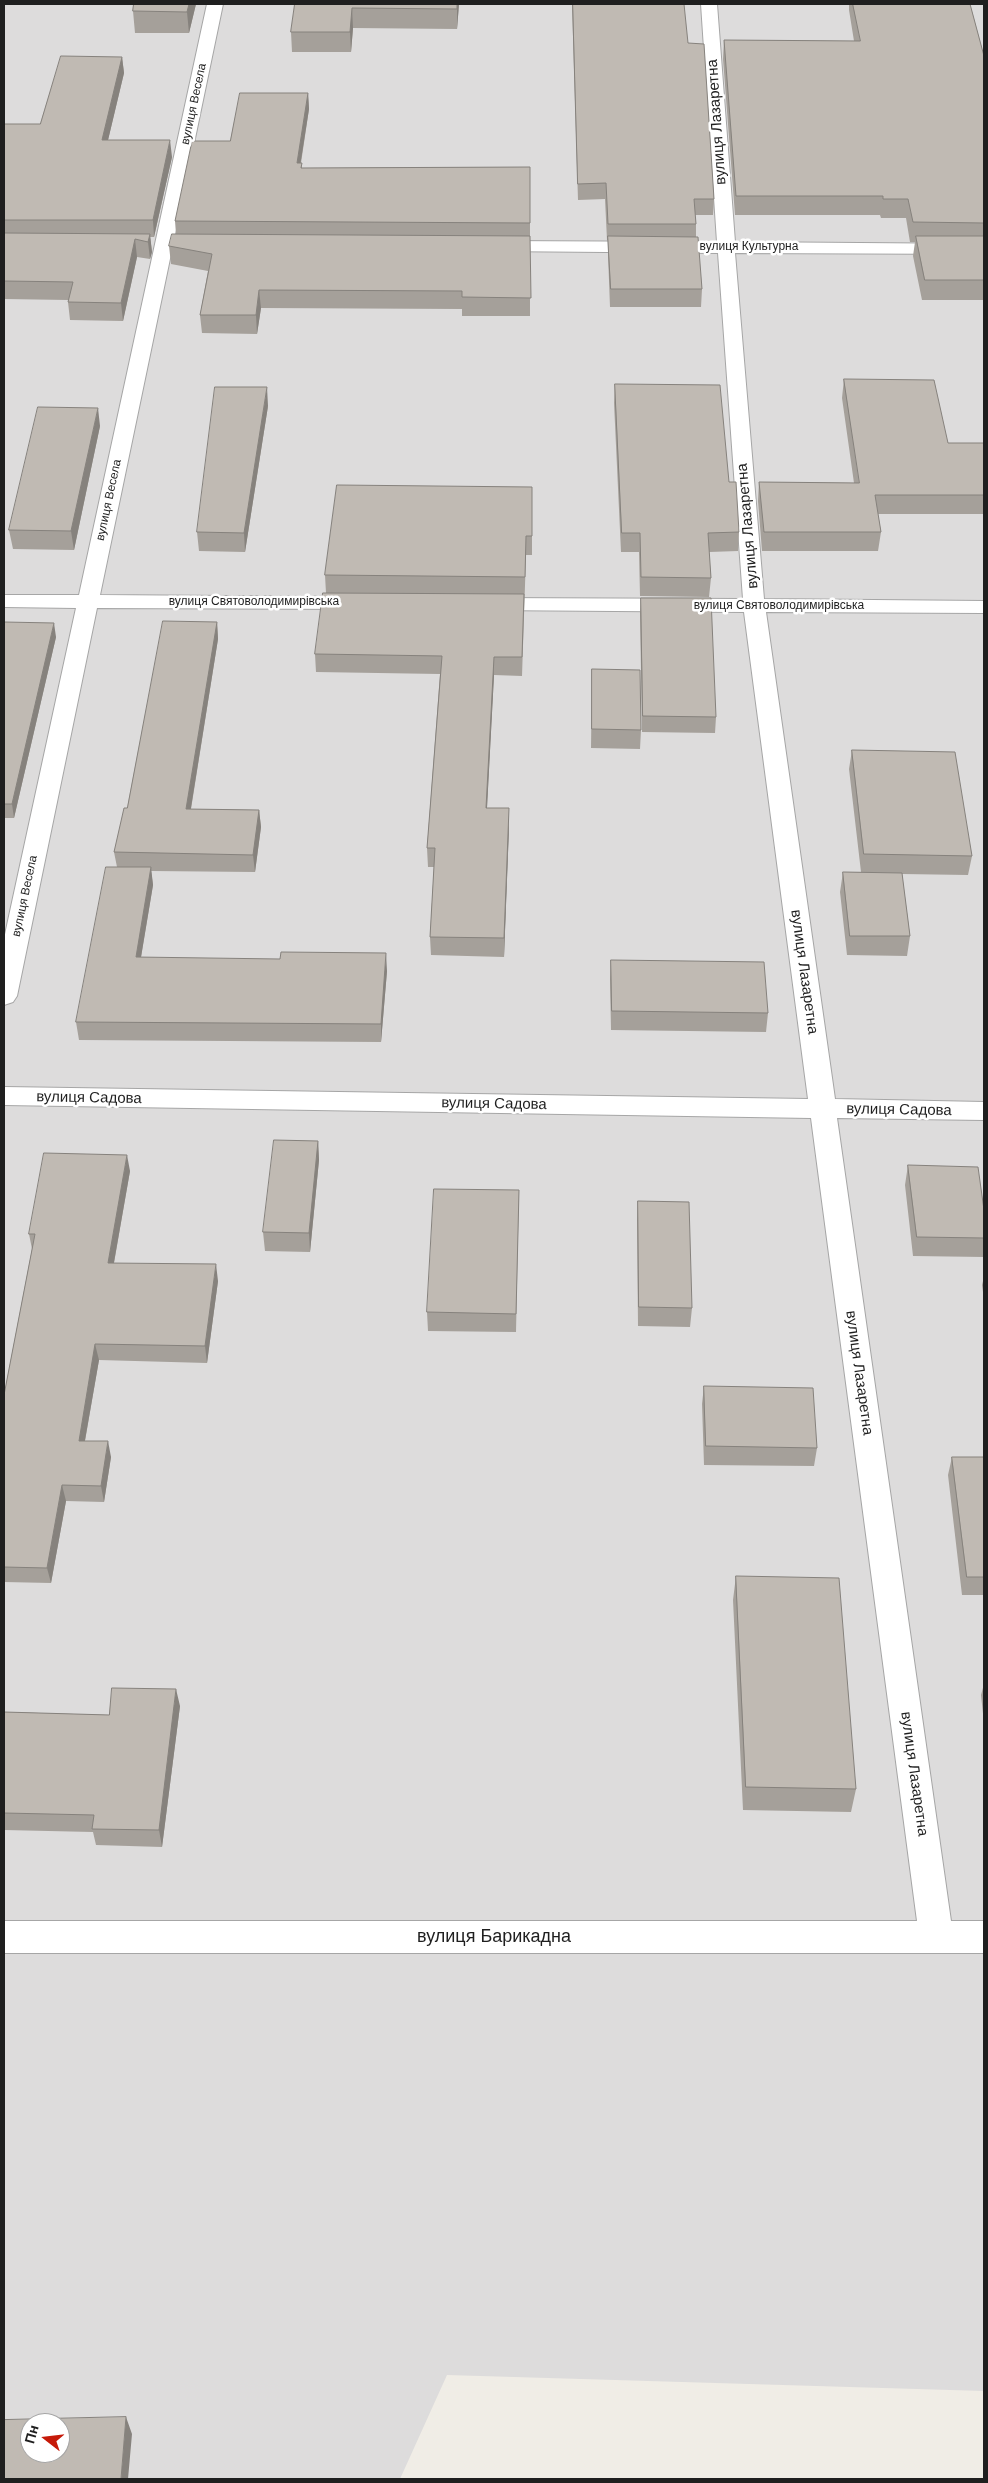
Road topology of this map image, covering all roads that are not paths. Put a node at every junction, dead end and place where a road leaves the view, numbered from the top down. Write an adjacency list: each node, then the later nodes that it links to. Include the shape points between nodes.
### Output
1 (215, 4): 7 (street, вулиця Весела)
2 (709, 4): 4 (street, вулиця Лазаретна)
3 (479, 246): 4 (street, вулиця Культурна)
4 (726, 247): 5 (street, вулиця Культурна); 10 (street, вулиця Лазаретна)
5 (984, 249)
6 (4, 601): 7 (street, вулиця Святоволодимирівська)
7 (88, 601): 8 (street, вулиця Святоволодимирівська); 12 (street, вулиця Весела)
8 (376, 603)
9 (466, 604): 10 (street, вулиця Святоволодимирівська)
10 (754, 605): 11 (street, вулиця Святоволодимирівська); 14 (street, вулиця Лазаретна)
11 (984, 607)
12 (4, 996)
13 (4, 1096): 14 (street, вулиця Садова)
14 (822, 1109): 15 (street, вулиця Садова); 16 (street, вулиця Лазаретна)
15 (984, 1111)
16 (936, 1936): 17 (street, вулиця Барикадна); 18 (street, вулиця Барикадна)
17 (4, 1937)
18 (984, 1937)

